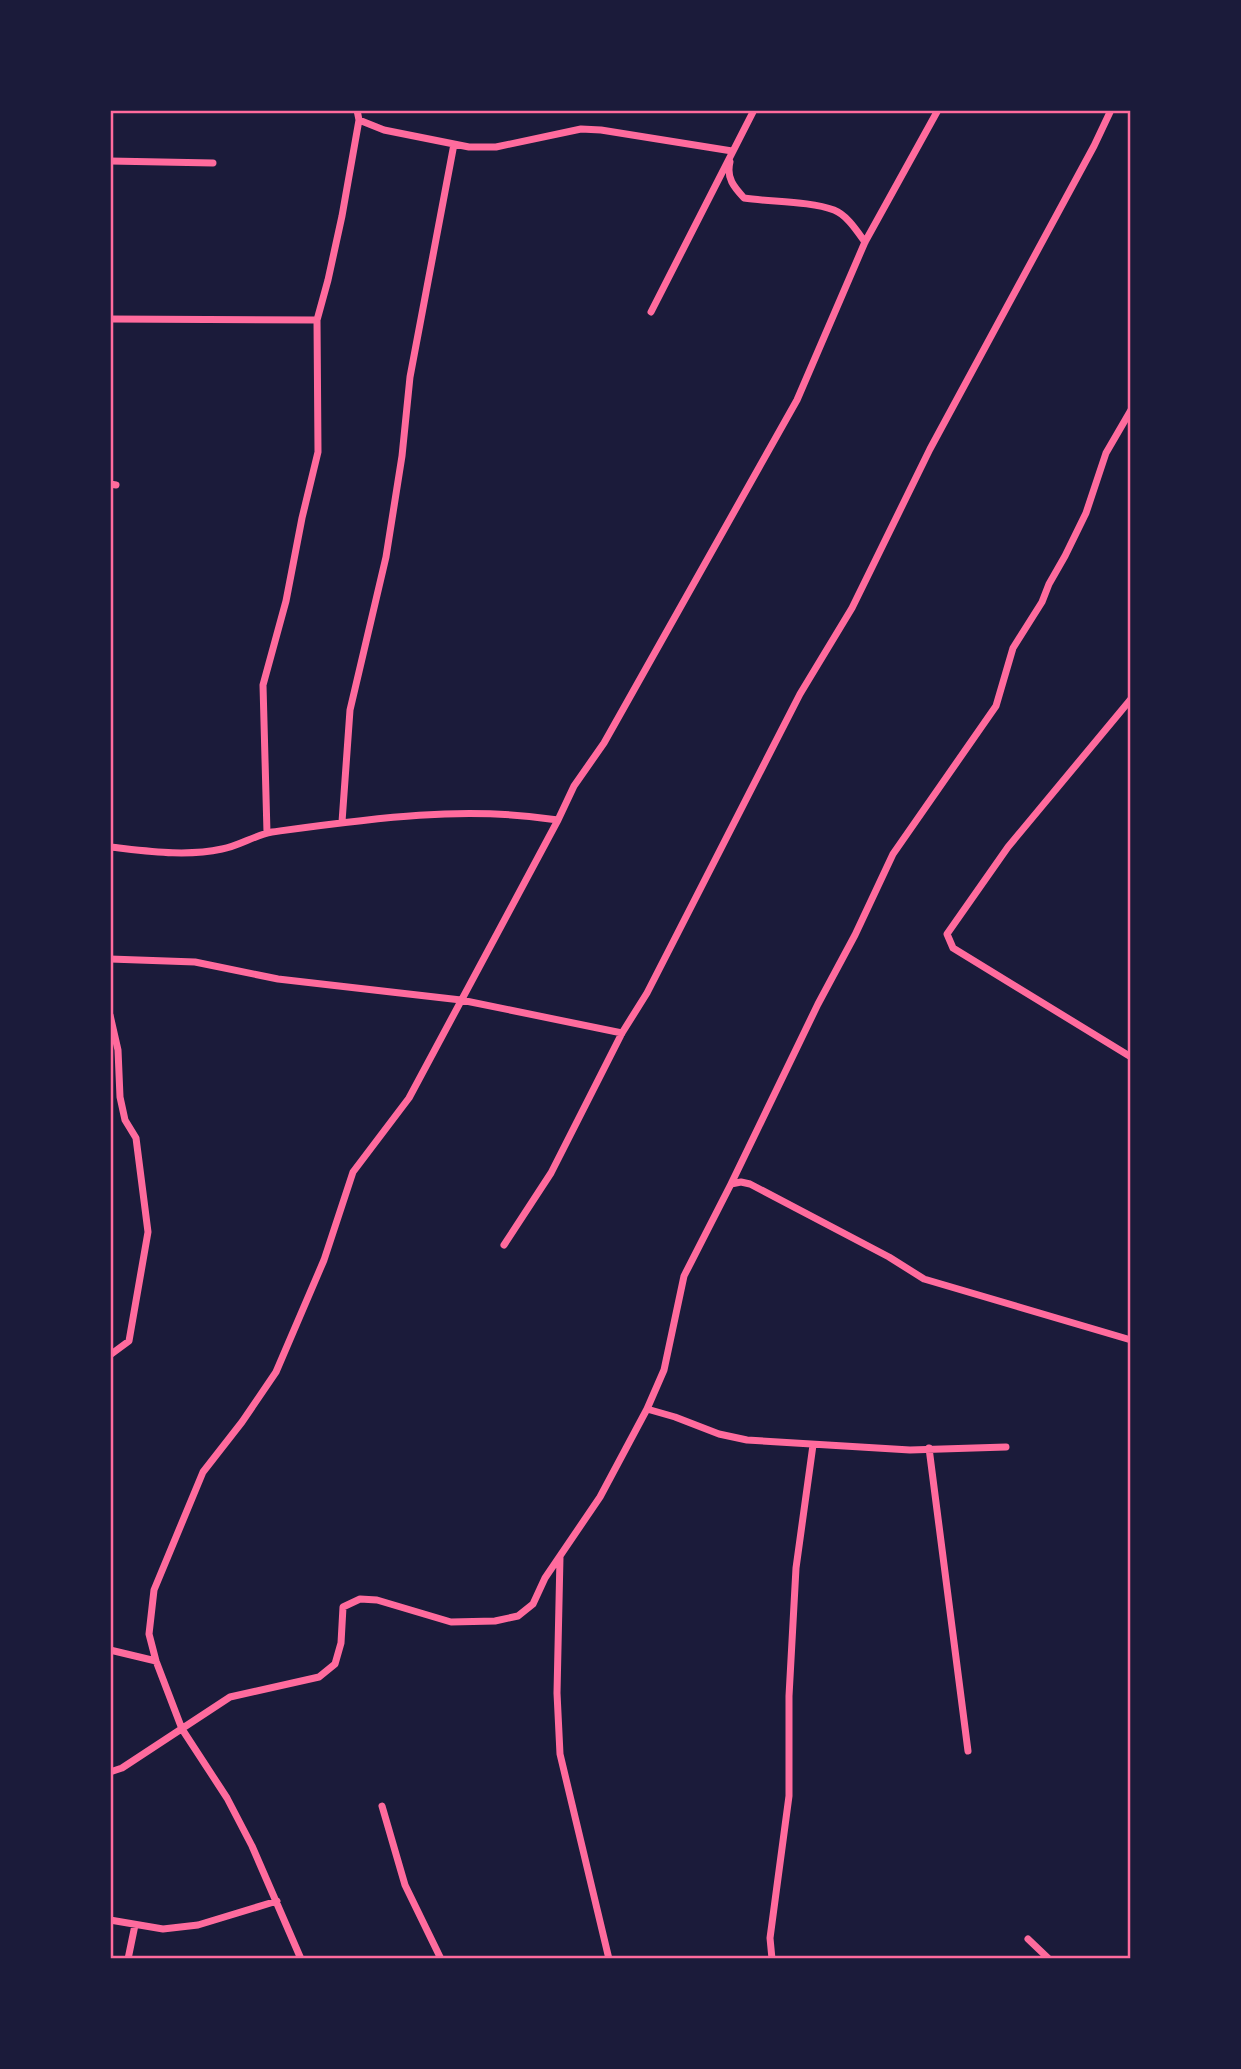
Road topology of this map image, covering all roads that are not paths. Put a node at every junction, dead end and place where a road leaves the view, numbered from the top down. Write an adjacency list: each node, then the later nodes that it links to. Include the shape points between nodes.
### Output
1 (357, 110): 5 (street)
2 (754, 110): 7 (street)
3 (938, 110): 10 (street)
4 (1111, 110): 23 (street, via 930,449 852,608 800,694 647,993)
5 (359, 120): 6 (street, via 384,130); 13 (street)
6 (454, 144): 7 (street, via 496,147 581,129); 17 (street, via 410,377 386,557 350,710)
7 (732, 151): 10 (street, via 732,185 744,198 835,210); 11 (street)
8 (110, 161): 9 (street)
9 (213, 163)
10 (865, 242): 16 (street, via 797,400)
11 (651, 312)
12 (110, 319): 13 (street)
13 (317, 320): 18 (street, via 318,452 263,685)
14 (1131, 410): 25 (street, via 1105,453 1086,513 1065,556 1013,648 996,706 893,855)
15 (1131, 699): 24 (street, via 1008,847 947,934 953,948)
16 (558, 820): 17 (street, via 474,812); 21 (street)
17 (342, 822): 18 (street)
18 (267, 833): 19 (street, via 222,849 172,853)
19 (110, 847)
20 (110, 959): 21 (street, via 195,962 278,979)
21 (461, 1000): 23 (street); 35 (street, via 409,1098 353,1172 324,1260 276,1372 203,1472 154,1590 149,1634)
22 (110, 1015): 28 (street, via 118,1050 120,1097 125,1120 136,1138 148,1232 129,1342)
23 (622, 1033): 26 (street, via 551,1173)
24 (1131, 1057)
25 (731, 1184): 27 (street, via 750,1184 924,1279); 29 (street, via 684,1276 664,1370)
26 (504, 1245)
27 (1131, 1340)
28 (110, 1355)
29 (647, 1409): 30 (street, via 719,1434); 33 (street, via 600,1497)
30 (813, 1445): 32 (street); 48 (street, via 796,1568 789,1796 770,1938)
31 (1006, 1447): 32 (street)
32 (929, 1448): 37 (street)
33 (559, 1556): 36 (street, via 533,1604 518,1616 495,1621 451,1622 360,1599 344,1607 335,1664 319,1677 230,1697); 47 (street, via 560,1754)
34 (110, 1650): 35 (street)
35 (156, 1661): 36 (street)
36 (182, 1729): 38 (street); 40 (street, via 227,1798)
37 (968, 1751)
38 (110, 1772)
39 (382, 1806): 46 (street, via 405,1885)
40 (277, 1900): 42 (street, via 198,1926 163,1929); 45 (street)
41 (110, 1920): 42 (street)
42 (135, 1925): 44 (street)
43 (1028, 1940): 49 (street)
44 (128, 1959)
45 (301, 1959)
46 (441, 1959)
47 (609, 1959)
48 (772, 1959)
49 (1049, 1959)

